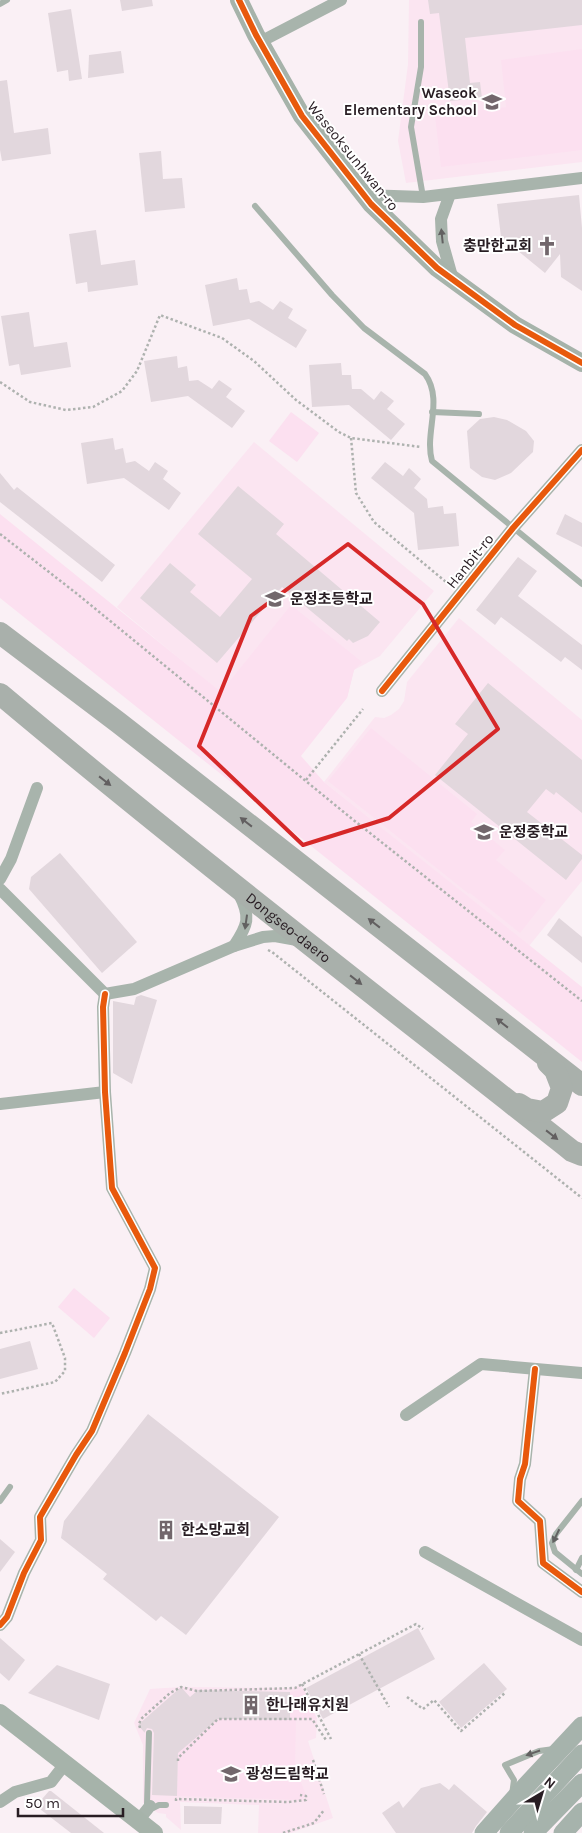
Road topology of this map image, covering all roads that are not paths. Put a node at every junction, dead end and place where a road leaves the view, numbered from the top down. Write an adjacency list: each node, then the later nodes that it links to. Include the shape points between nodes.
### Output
1 (7, 0): 4 (lane)
2 (239, 0): 6 (street, Waseoksunhwan-ro)
3 (341, 0): 6 (street)
4 (0, 4)
5 (421, 22): 10 (lane, via 421,67 411,127)
6 (260, 42): 9 (street, Waseoksunhwan-ro, via 302,116)
7 (582, 178): 8 (street)
8 (450, 194): 10 (street); 12 (street, one-way to 8, via 442,242 441,219)
9 (364, 195): 10 (street); 12 (street, Waseoksunhwan-ro)
10 (423, 197)
11 (255, 206): 14 (lane, via 364,328 425,374 434,394)
12 (453, 280): 13 (street, Waseoksunhwan-ro, via 515,325)
13 (582, 362)
14 (432, 412): 15 (lane); 17 (lane, via 432,462)
15 (479, 414)
16 (582, 450): 17 (street, Hanbit-ro)
17 (513, 528): 18 (lane); 21 (street, Hanbit-ro)
18 (582, 584)
19 (0, 625): 24 (highway)
20 (0, 633): 24 (highway)
21 (382, 691)
22 (0, 694): 25 (highway, Dongseo-daero)
23 (0, 700): 25 (highway)
24 (120, 723): 33 (highway, one-way to 24)
25 (86, 766): 27 (highway, Dongseo-daero, one-way to 27)
26 (38, 788): 28 (street)
27 (217, 870): 30 (street, one-way to 30, via 238,892 245,905 248,917); 31 (highway, Dongseo-daero)
28 (0, 879)
29 (0, 889): 32 (street)
30 (240, 944): 31 (street, via 275,936 297,940); 32 (street, via 134,988)
31 (318, 950): 35 (highway, Dongseo-daero, one-way to 35)
32 (105, 994): 36 (street)
33 (527, 1042): 34 (highway); 35 (highway, via 555,1070 562,1088 557,1103 543,1112 527,1109)
34 (582, 1085)
35 (490, 1086): 38 (highway, Dongseo-daero, one-way to 38, via 572,1151)
36 (105, 1092): 37 (street); 49 (street, via 112,1188 155,1268 150,1289 103,1407 40,1517 41,1540)
37 (0, 1104)
38 (582, 1155)
39 (535, 1369): 40 (street); 41 (street, via 480,1364); 48 (street, via 526,1464 520,1479 518,1501 540,1521 543,1563)
40 (582, 1373)
41 (406, 1415)
42 (10, 1486): 43 (lane)
43 (0, 1500)
44 (582, 1500): 47 (lane, one-way to 47, via 552,1543 555,1552)
45 (425, 1552): 50 (street)
46 (582, 1558): 47 (lane)
47 (579, 1571)
48 (582, 1592)
49 (0, 1625)
50 (582, 1640)
51 (0, 1713): 56 (street)
52 (582, 1726): 54 (main road)
53 (149, 1733): 61 (lane, via 147,1804)
54 (562, 1748): 58 (main road); 58 (lane, one-way to 58, via 539,1751 505,1765 514,1780)
55 (582, 1754): 66 (main road)
56 (66, 1764): 59 (street, via 51,1782 15,1792); 63 (street)
57 (582, 1783): 67 (main road)
58 (512, 1801): 65 (main road)
59 (0, 1802)
60 (166, 1805): 61 (lane)
61 (150, 1806): 63 (street)
62 (582, 1812): 68 (main road)
63 (138, 1821): 64 (street)
64 (154, 1833)
65 (484, 1833)
66 (509, 1833)
67 (533, 1833)
68 (563, 1833)

